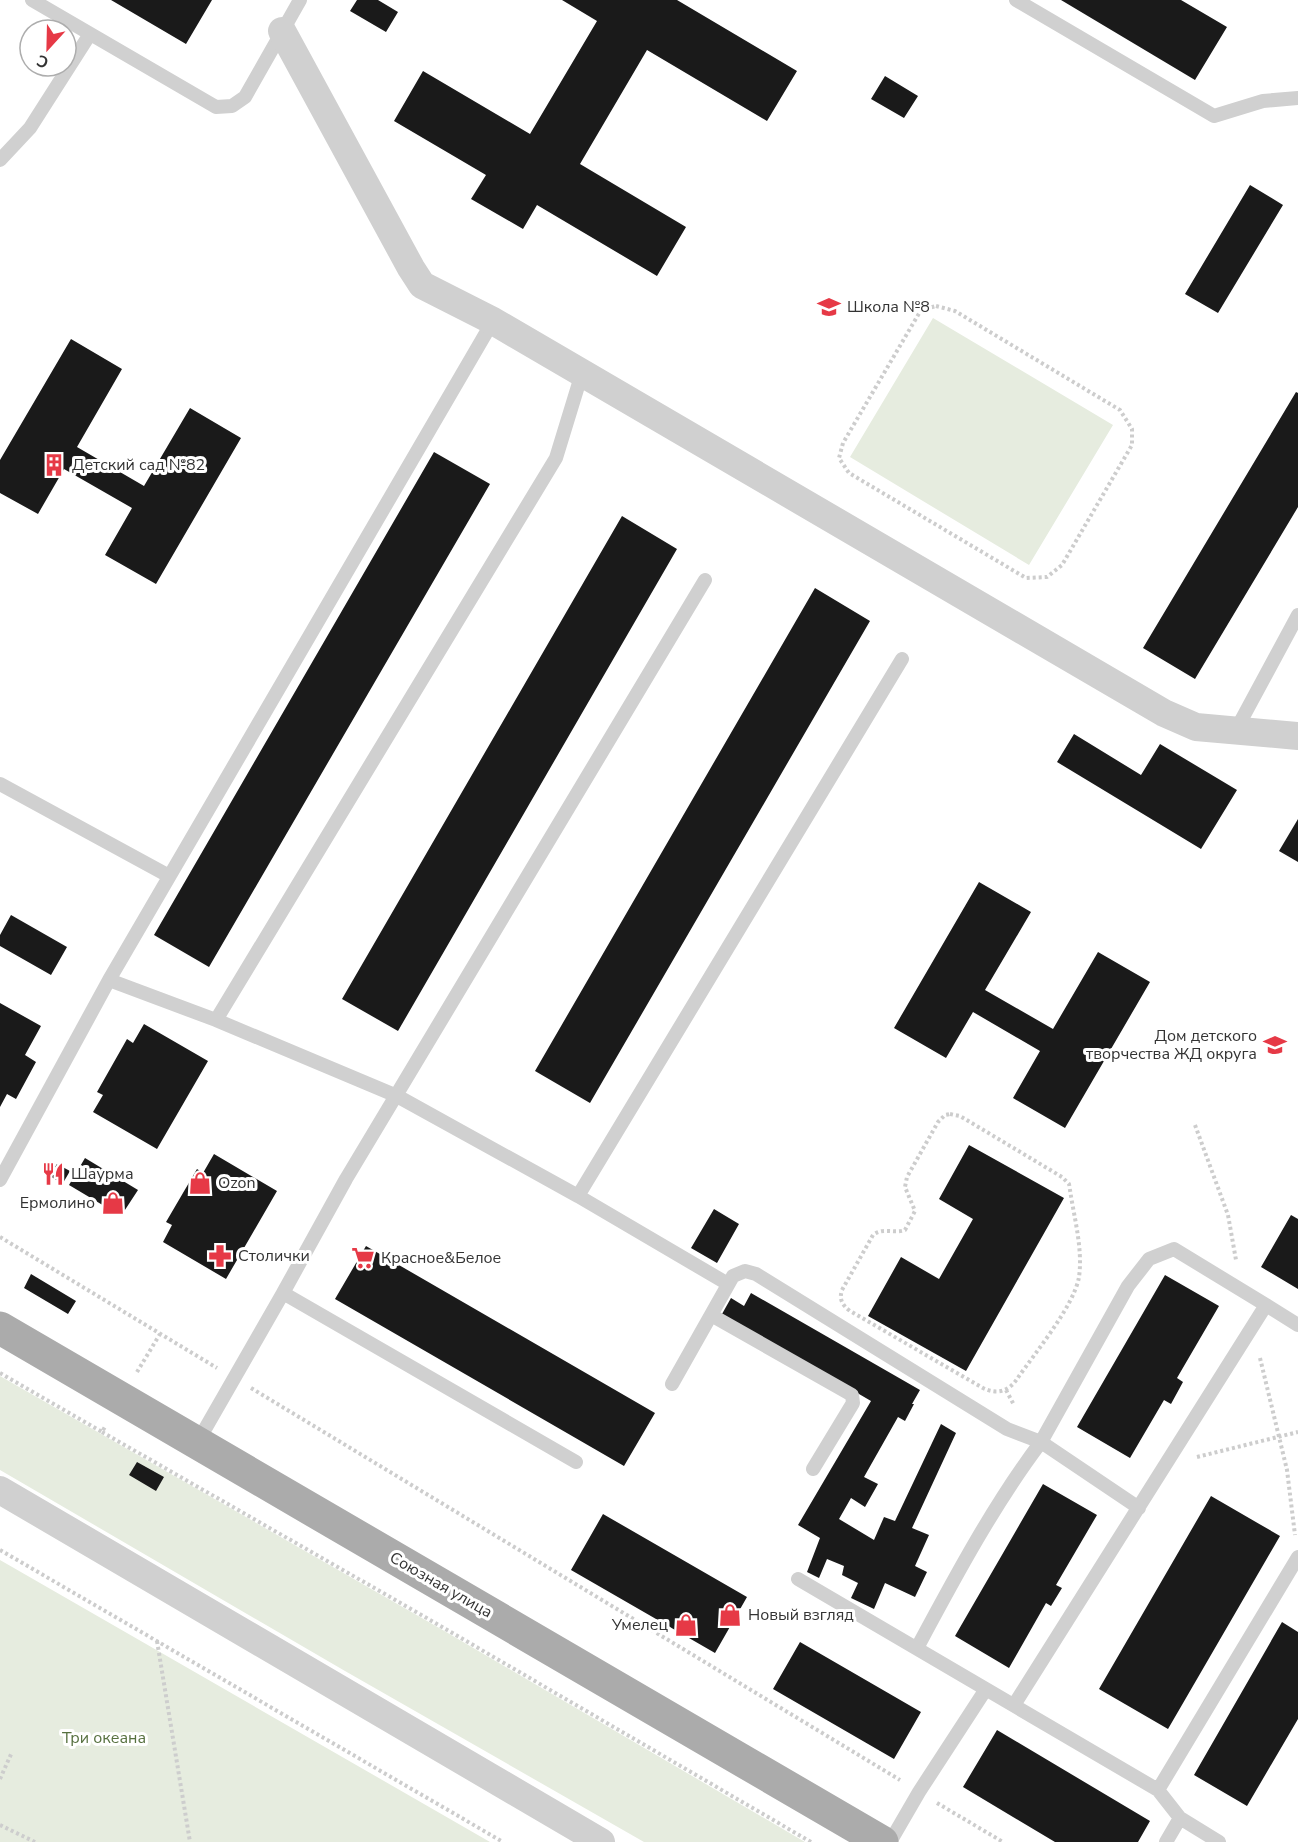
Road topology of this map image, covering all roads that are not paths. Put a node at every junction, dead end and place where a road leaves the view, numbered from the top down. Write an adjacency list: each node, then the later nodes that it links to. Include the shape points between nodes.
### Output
1 (32, 0): 5 (lane)
2 (300, 0): 4 (lane)
3 (1016, 0): 6 (lane, via 1214,116 1263,101)
4 (282, 31): 5 (lane, via 245,97 232,106 216,107); 8 (street, via 422,285)
5 (90, 34): 7 (lane, via 30,128)
6 (1298, 98)
7 (0, 160)
8 (493, 321): 9 (street); 16 (lane)
9 (582, 373): 13 (street, via 1164,713 1196,728); 18 (lane, via 556,458)
10 (705, 580): 19 (lane)
11 (1298, 615): 13 (lane)
12 (902, 659): 21 (lane)
13 (1236, 730): 14 (street)
14 (1298, 736)
15 (0, 784): 16 (lane)
16 (169, 876): 17 (lane)
17 (109, 980): 18 (lane); 20 (lane)
18 (216, 1020): 19 (lane)
19 (397, 1096): 21 (lane); 23 (lane)
20 (0, 1180)
21 (579, 1196): 22 (lane)
22 (728, 1284): 25 (lane); 29 (lane, via 733,1276 745,1271 756,1274 1007,1429)
23 (283, 1293): 30 (lane); 31 (lane)
24 (1266, 1305): 26 (lane); 29 (lane, via 1174,1250 1149,1259 1128,1286); 34 (lane)
25 (711, 1315): 28 (lane); 32 (lane, via 852,1395 854,1403)
26 (1298, 1324)
27 (0, 1328): 30 (main road, Союзная улица)
28 (672, 1384)
29 (1041, 1442): 34 (lane); 37 (lane, via 1023,1464)
30 (197, 1443): 43 (main road, Союзная улица)
31 (576, 1462)
32 (813, 1469)
33 (0, 1490): 42 (street)
34 (1139, 1508): 39 (lane)
35 (1298, 1557): 40 (lane)
36 (798, 1579): 37 (lane)
37 (917, 1648): 38 (lane)
38 (986, 1689): 39 (lane); 44 (lane)
39 (1014, 1705): 40 (lane)
40 (1158, 1790): 41 (lane)
41 (1180, 1818): 45 (lane); 46 (lane)
42 (601, 1842)
43 (882, 1842)
44 (890, 1842)
45 (1166, 1842)
46 (1219, 1842)

